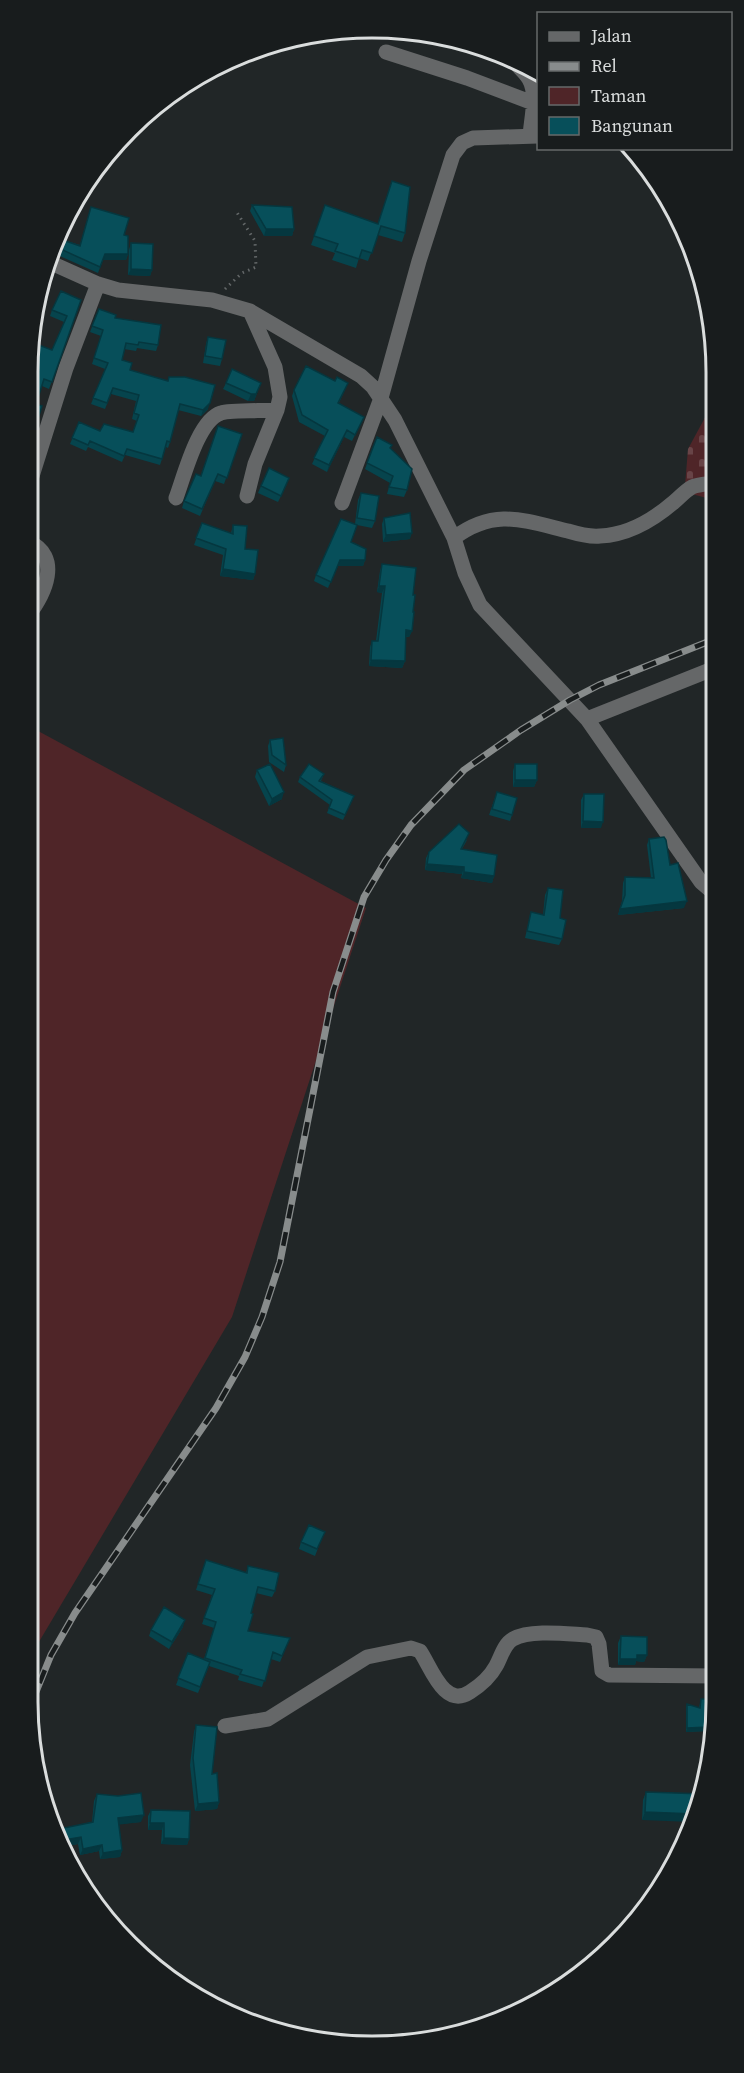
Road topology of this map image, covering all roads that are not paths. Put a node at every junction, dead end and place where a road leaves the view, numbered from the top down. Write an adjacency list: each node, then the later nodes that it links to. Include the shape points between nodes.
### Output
1 (386, 52): 3 (street)
2 (527, 76): 3 (street)
3 (532, 103): 4 (street)
4 (534, 136): 8 (street, via 473,138 462,143 453,155)
5 (55, 265): 6 (street)
6 (98, 284): 7 (street, via 118,290 212,300); 10 (street)
7 (250, 311): 8 (street, via 361,376); 9 (street, via 278,379)
8 (381, 398): 14 (street); 15 (street)
9 (277, 410): 12 (street); 13 (street, via 221,413 211,419 201,433)
10 (38, 457)
11 (706, 484): 15 (street, via 694,486 655,518 618,534 598,537 502,518 486,520)
12 (247, 496)
13 (176, 498)
14 (342, 503)
15 (454, 538): 19 (street, via 480,605)
16 (38, 546): 17 (street, via 45,553 48,569)
17 (38, 603)
18 (706, 672): 19 (street)
19 (587, 719): 20 (street)
20 (706, 886)
21 (706, 1676): 22 (street, via 609,1675 602,1671 596,1637 524,1635 509,1642 492,1673 464,1696 445,1690 420,1651 411,1648 367,1658 268,1719)
22 (225, 1726)

